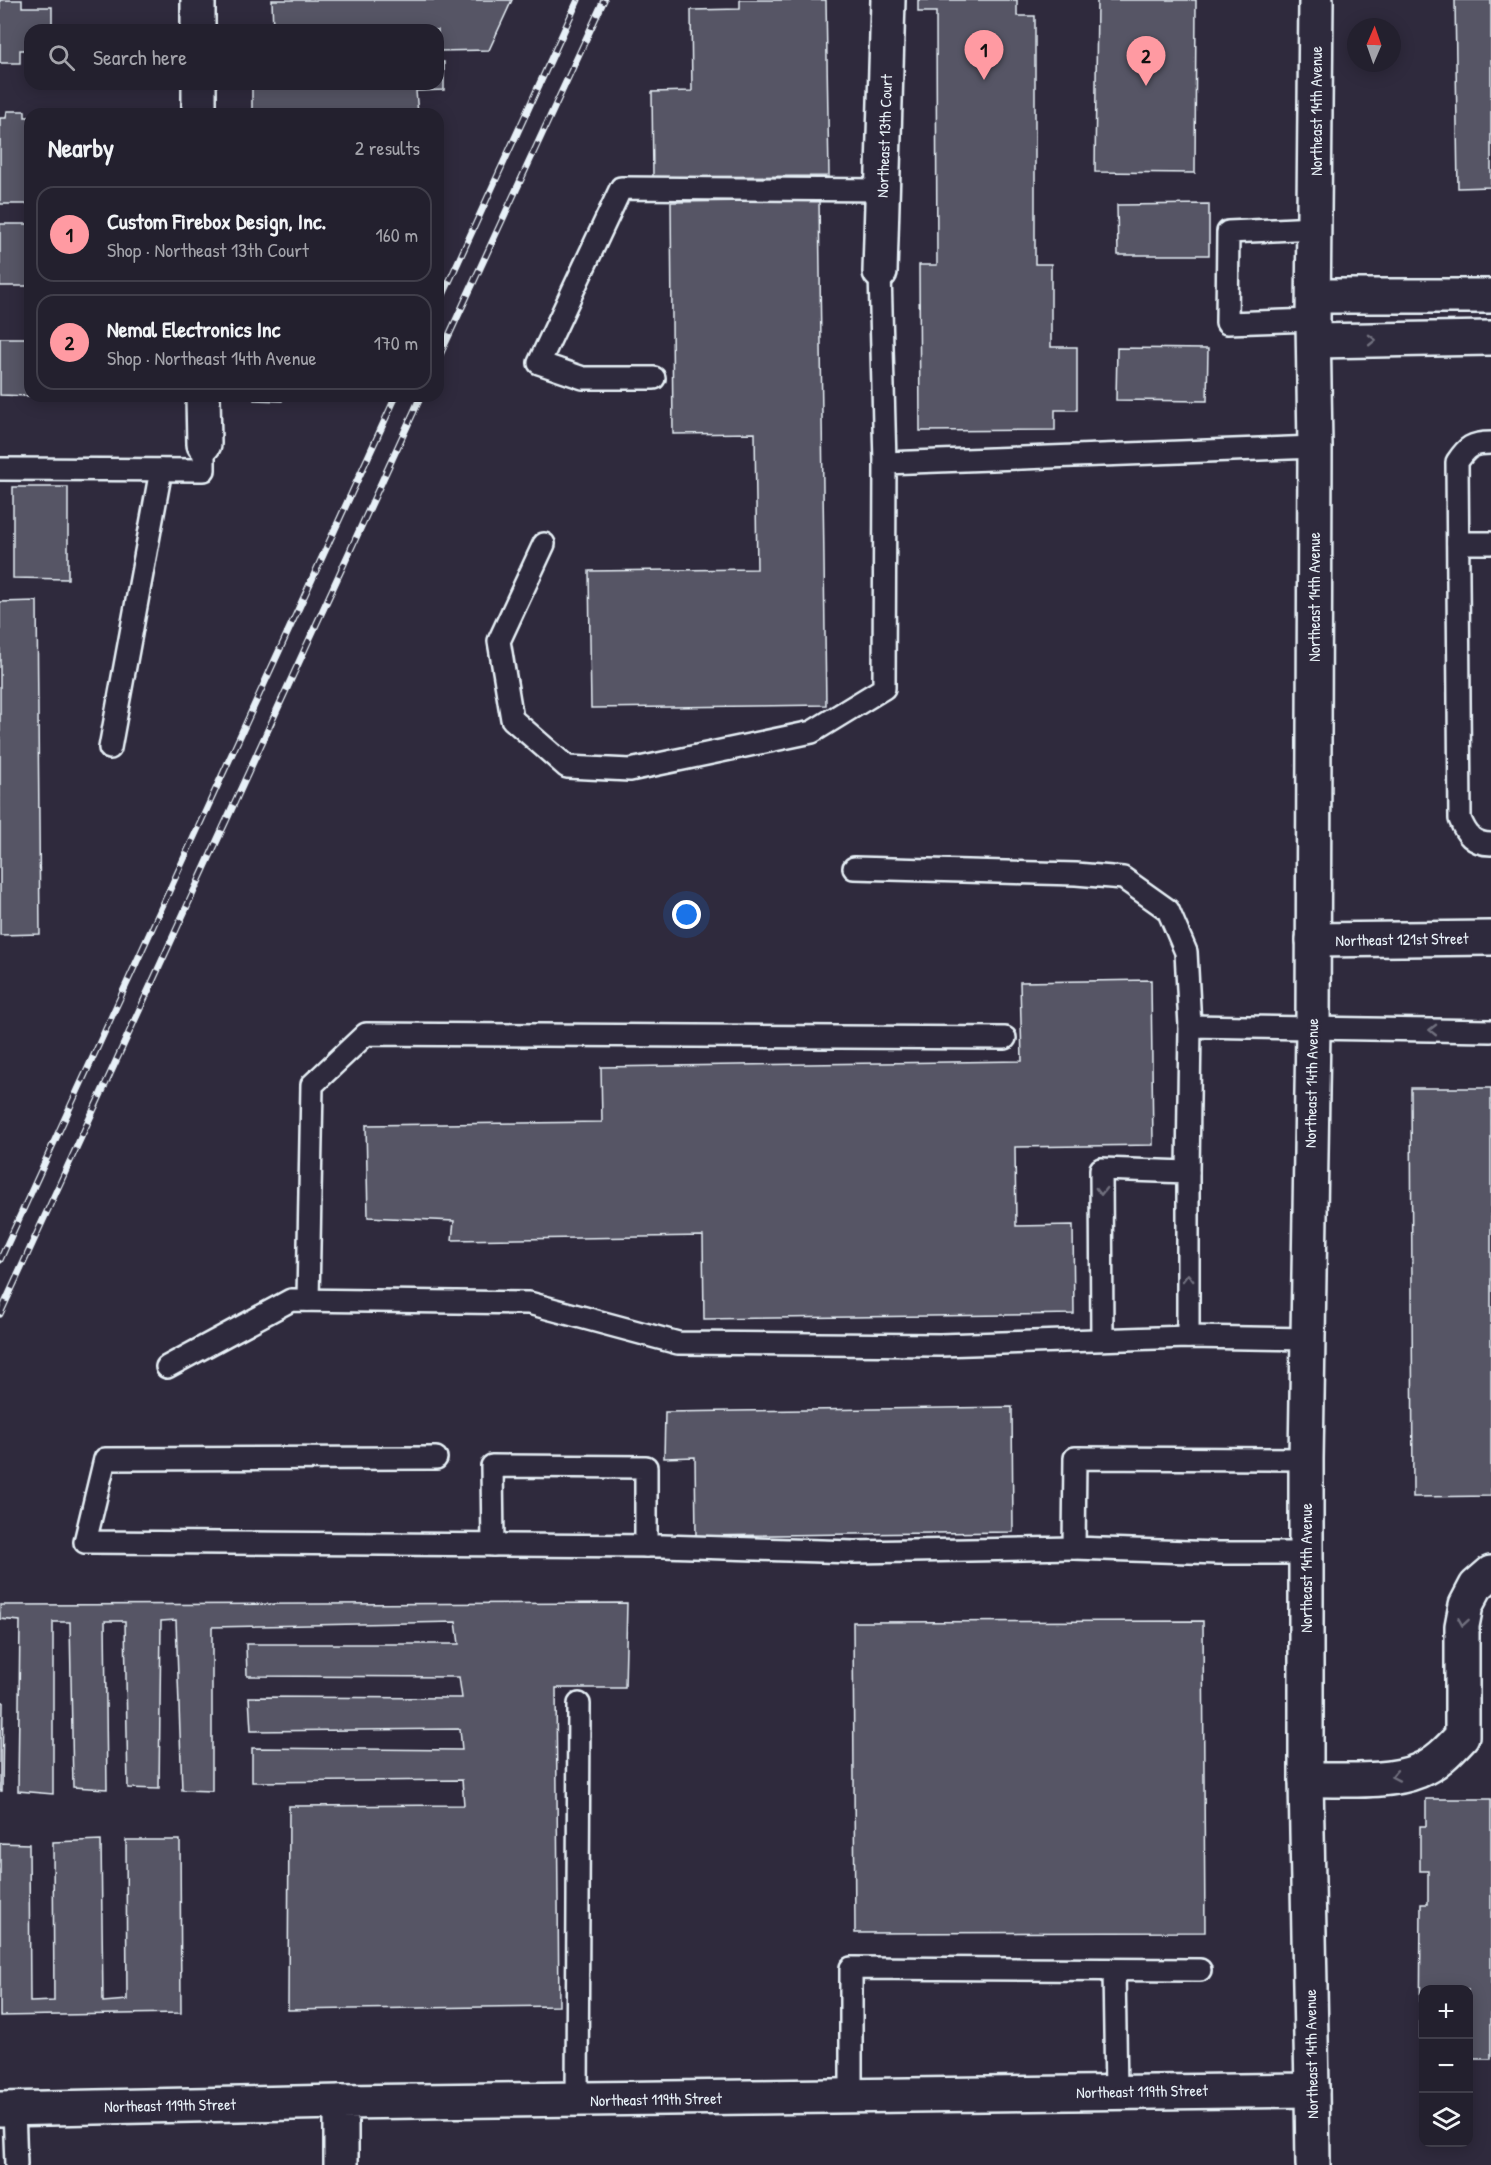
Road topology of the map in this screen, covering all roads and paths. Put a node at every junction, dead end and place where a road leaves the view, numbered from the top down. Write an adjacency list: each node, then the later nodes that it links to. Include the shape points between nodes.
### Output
1 (198, 0): 4 (street)
2 (888, 0): 7 (street, Northeast 13th Court)
3 (1316, 0): 8 (street, Northeast 14th Avenue)
4 (198, 24)
5 (199, 90): 6 (street)
6 (199, 108)
7 (882, 190): 9 (street, Northeast 13th Court); 15 (lane, via 621,188 539,363 583,378)
8 (1315, 228): 12 (street, Northeast 14th Avenue); 12 (lane, via 1228,232 1227,323)
9 (880, 272): 20 (lane)
10 (1448, 296): 11 (street); 12 (street); 14 (street)
11 (1491, 296)
12 (1314, 319): 14 (street, one-way to 14); 19 (street, Northeast 14th Avenue)
13 (1491, 338): 14 (street)
14 (1449, 339)
15 (654, 378)
16 (203, 402): 18 (street)
17 (1491, 443): 23 (lane, via 1465,449 1457,462)
18 (204, 444): 22 (lane, via 204,470)
19 (1315, 447): 20 (lane); 30 (street, Northeast 14th Avenue)
20 (885, 463): 25 (lane, via 884,688 812,732 630,770 567,767 512,719 499,641)
21 (0, 469): 22 (lane)
22 (161, 470): 26 (lane)
23 (1458, 543): 24 (lane); 27 (lane, via 1460,819 1467,835 1483,844)
24 (1491, 543)
25 (544, 544)
26 (110, 748)
27 (1491, 843)
28 (854, 868): 31 (lane, via 1123,878 1168,910 1186,952)
29 (1491, 938): 30 (street, Northeast 121st Street)
30 (1313, 940): 32 (street, Northeast 14th Avenue)
31 (1190, 1026): 32 (lane); 35 (lane)
32 (1313, 1030): 33 (lane, one-way to 32); 39 (street, Northeast 14th Avenue)
33 (1491, 1032)
34 (1005, 1038): 36 (lane, via 366,1034 312,1085)
35 (1188, 1172): 37 (lane, one-way to 35); 38 (lane, one-way to 38, via 1101,1169)
36 (308, 1300): 38 (lane, via 529,1303 678,1343 940,1345); 40 (lane, via 291,1300)
37 (1188, 1337): 38 (lane); 39 (lane)
38 (1102, 1339)
39 (1309, 1339): 42 (street, Northeast 14th Avenue)
40 (167, 1367)
41 (436, 1458): 43 (lane, via 105,1460 85,1542)
42 (1306, 1460): 45 (lane, via 1075,1458); 46 (street, Northeast 14th Avenue)
43 (493, 1545): 44 (lane); 44 (lane, via 492,1466 646,1467)
44 (646, 1546): 45 (lane, via 854,1552)
45 (1074, 1548): 46 (lane)
46 (1307, 1553): 49 (street, Northeast 14th Avenue)
47 (1491, 1573): 49 (street, one-way to 49, via 1476,1586 1466,1605 1462,1626 1462,1736 1443,1756 1418,1771 1388,1778)
48 (579, 1704): 55 (lane)
49 (1306, 1780): 52 (street, Northeast 14th Avenue)
50 (1114, 1970): 51 (lane); 53 (lane); 54 (lane, via 851,1968)
51 (1200, 1970)
52 (1312, 2090): 53 (street, Northeast 119th Street); 60 (street, Northeast 14th Avenue)
53 (1116, 2091): 54 (street, Northeast 119th Street)
54 (851, 2097): 55 (street, Northeast 119th Street)
55 (577, 2100): 56 (street, Northeast 119th Street)
56 (341, 2102): 57 (street, Northeast 119th Street); 59 (street)
57 (7, 2109): 58 (lane)
58 (16, 2165)
59 (341, 2165)
60 (1313, 2165)

